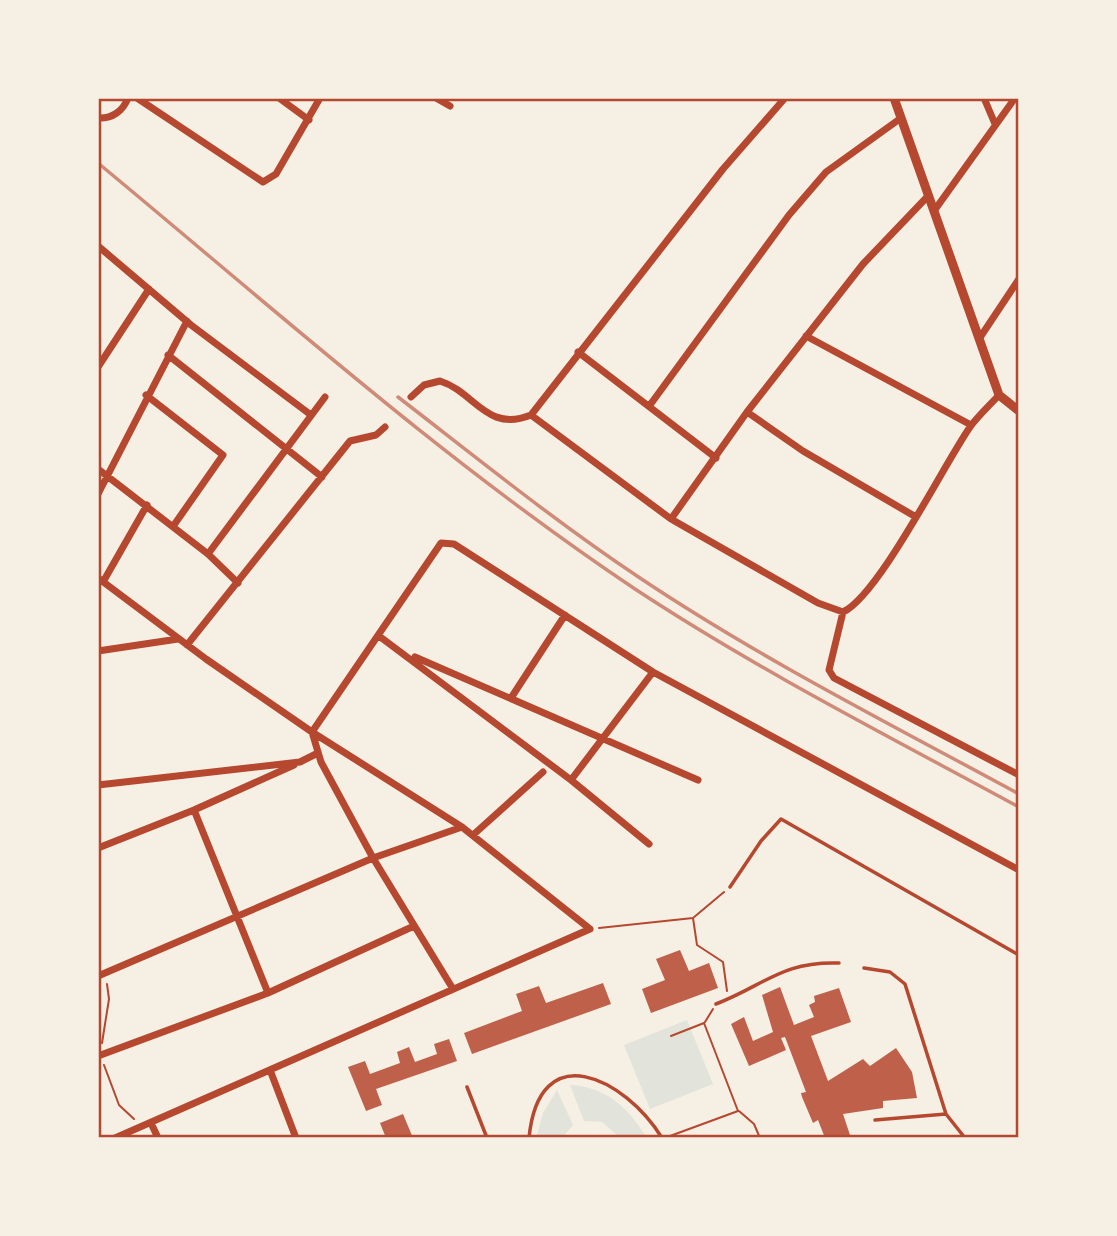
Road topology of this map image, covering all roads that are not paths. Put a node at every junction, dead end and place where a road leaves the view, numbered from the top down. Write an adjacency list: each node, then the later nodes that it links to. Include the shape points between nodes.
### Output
1 (128, 98): 11 (street, via 116,114)
2 (137, 98): 13 (street, via 263,182 276,174)
3 (279, 98): 13 (street)
4 (320, 98): 13 (street)
5 (436, 98): 10 (street)
6 (785, 98): 23 (street)
7 (894, 98): 12 (street)
8 (984, 98): 14 (street)
9 (1015, 98): 14 (street)
10 (450, 106)
11 (98, 118)
12 (901, 118): 15 (street); 30 (street, via 825,172)
13 (309, 120)
14 (995, 124): 16 (street)
15 (928, 195): 16 (street); 21 (street, via 863,264)
16 (934, 211): 22 (street)
17 (98, 246): 19 (street)
18 (1019, 279): 22 (street)
19 (149, 289): 20 (street); 25 (street)
20 (187, 321): 24 (street); 33 (street)
21 (806, 336): 32 (street); 35 (street)
22 (979, 340): 27 (street)
23 (578, 352): 30 (street); 34 (street)
24 (168, 355): 26 (street); 37 (street)
25 (98, 367)
26 (146, 395): 40 (street); 46 (street, via 223,455)
27 (999, 395): 31 (street); 35 (street)
28 (326, 397): 33 (street)
29 (411, 397): 34 (street, via 424,385 440,381 494,417)
30 (650, 405): 38 (street)
31 (1019, 411)
32 (747, 412): 38 (street); 44 (street, via 803,451)
33 (312, 415): 37 (street)
34 (531, 415): 45 (street)
35 (971, 425): 44 (street)
36 (385, 427): 41 (street, via 376,435 350,441)
37 (286, 449): 41 (street); 47 (street)
38 (716, 458): 45 (street)
39 (98, 469): 40 (street)
40 (106, 475): 42 (street); 43 (street)
41 (322, 477): 49 (street)
42 (98, 495)
43 (147, 505): 46 (street); 48 (street)
44 (916, 517): 50 (street, via 863,595)
45 (671, 519): 50 (street, via 818,603)
46 (174, 525): 47 (street)
47 (208, 554): 49 (street)
48 (101, 580): 53 (street)
49 (238, 583): 54 (street)
50 (843, 612): 64 (street, via 831,663 834,678)
51 (565, 615): 52 (street, via 454,544 441,544); 57 (street); 58 (street)
52 (379, 636): 56 (street); 59 (street)
53 (178, 639): 54 (street); 55 (street)
54 (187, 645): 59 (street)
55 (98, 651)
56 (404, 653): 58 (street); 65 (street)
57 (653, 672): 60 (street); 74 (street)
58 (511, 698): 60 (street)
59 (312, 732): 61 (street); 69 (street)
60 (604, 738): 65 (street); 66 (street)
61 (318, 753): 62 (street); 73 (street)
62 (300, 762): 67 (street); 68 (street)
63 (543, 772): 70 (street)
64 (1019, 775)
65 (571, 780): 71 (street)
66 (698, 780)
67 (98, 785)
68 (194, 810): 72 (street); 76 (street)
69 (462, 827): 70 (street); 73 (street)
70 (473, 835): 82 (street, via 590,929)
71 (649, 844)
72 (98, 848)
73 (373, 858): 76 (street); 77 (street)
74 (1019, 870)
75 (730, 887): 78 (lane, via 781,820)
76 (238, 916): 81 (street); 83 (street)
77 (414, 926): 82 (street); 83 (street)
78 (1019, 955)
79 (839, 963): 84 (lane, via 783,969)
80 (864, 968): 88 (lane, via 890,972 905,984)
81 (98, 976)
82 (453, 989): 86 (street)
83 (268, 993): 85 (street)
84 (716, 1004)
85 (98, 1056)
86 (270, 1070): 90 (street); 93 (street)
87 (467, 1087): 94 (lane)
88 (946, 1114): 89 (lane); 97 (lane)
89 (875, 1121)
90 (151, 1123): 91 (street); 92 (street)
91 (115, 1138)
92 (158, 1138)
93 (296, 1138)
94 (487, 1138)
95 (529, 1138): 96 (lane, via 536,1104 547,1086 574,1076 592,1078 625,1094)
96 (664, 1138)
97 (965, 1138)

